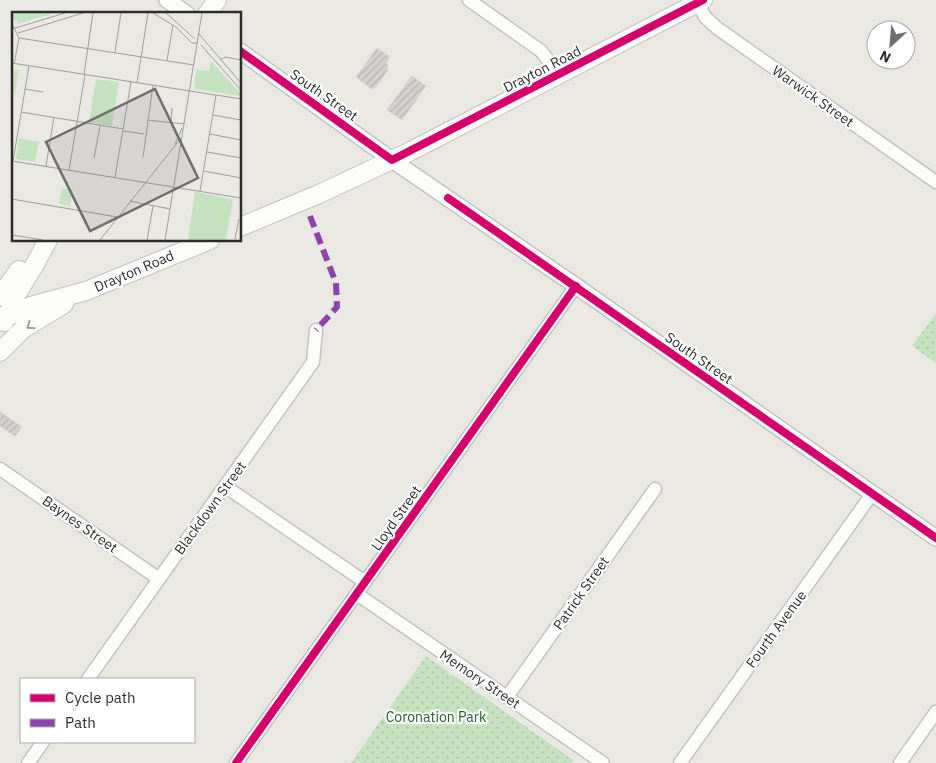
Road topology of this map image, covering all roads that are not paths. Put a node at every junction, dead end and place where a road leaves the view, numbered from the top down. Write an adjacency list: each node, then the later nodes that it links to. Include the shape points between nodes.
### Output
1 (167, 0): 5 (street)
2 (217, 0): 6 (main road)
3 (469, 0): 8 (street, via 541,51)
4 (701, 1): 8 (main road, Drayton Road); 10 (street, Warwick Street, via 705,16 716,28)
5 (184, 12)
6 (208, 12)
7 (241, 52): 9 (street, South Street)
8 (559, 74): 9 (main road, Drayton Road)
9 (392, 160): 11 (main road, Drayton Road); 15 (street, South Street)
10 (936, 182)
11 (241, 227)
12 (43, 241): 17 (main road)
13 (47, 241): 18 (main road)
14 (208, 241): 16 (main road, Drayton Road)
15 (576, 286): 24 (street, South Street); 27 (street, Lloyd Street)
16 (86, 291): 18 (main road, via 31,306); 20 (main road, one-way to 20, via 24,330)
17 (0, 296)
18 (2, 323)
19 (316, 330): 22 (street, Blackdown Street, via 313,362)
20 (0, 352)
21 (2, 474): 26 (street, Baynes Street)
22 (226, 487): 26 (street, Blackdown Street); 27 (street)
23 (655, 489): 30 (street, Patrick Street)
24 (872, 494): 25 (street, South Street); 36 (street, Fourth Avenue)
25 (936, 538)
26 (159, 579): 29 (street, Blackdown Street)
27 (365, 582): 28 (street, Lloyd Street)
28 (357, 594): 30 (street, Memory Street); 34 (street, Lloyd Street)
29 (89, 678)
30 (507, 697): 35 (street, Memory Street)
31 (936, 712): 37 (street)
32 (42, 743): 33 (street)
33 (28, 763)
34 (236, 763)
35 (603, 763)
36 (680, 763)
37 (900, 763)

